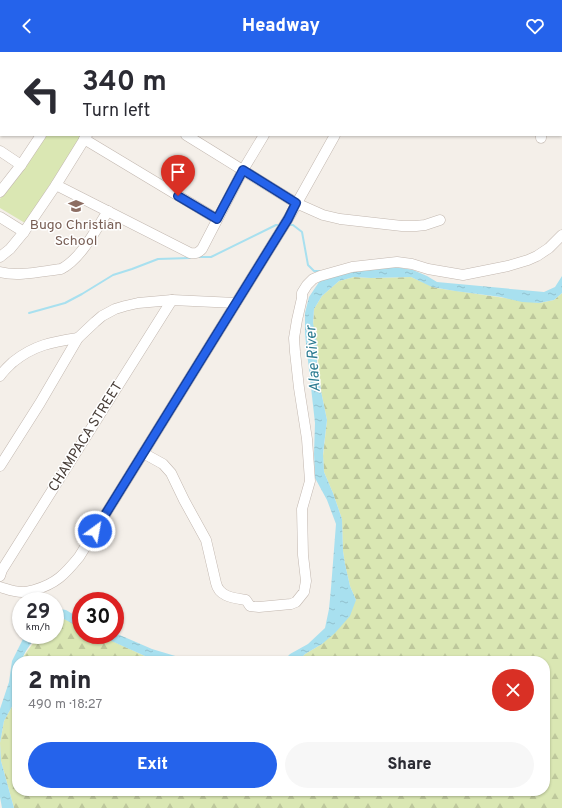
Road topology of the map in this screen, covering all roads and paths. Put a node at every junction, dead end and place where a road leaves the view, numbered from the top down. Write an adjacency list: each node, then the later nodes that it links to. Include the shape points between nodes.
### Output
1 (40, 136): 7 (street)
2 (188, 136): 8 (street)
3 (263, 136): 8 (street)
4 (334, 136): 11 (street)
5 (85, 137): 9 (street); 14 (street)
6 (0, 152): 7 (street)
7 (21, 165): 10 (street)
8 (243, 170): 11 (street); 14 (street)
9 (56, 185): 12 (street); 16 (street)
10 (0, 192)
11 (296, 203): 15 (street, via 340,219 402,226 425,225); 21 (street)
12 (108, 211): 14 (street, via 195,253 202,249); 19 (street, via 82,250 67,266 61,269 23,273)
13 (0, 217): 16 (street)
14 (217, 219)
15 (440, 220)
16 (24, 232): 18 (street)
17 (562, 236): 24 (street, via 549,248 528,260 463,276 397,262 352,267 320,276 307,285 302,293 294,338 310,481 302,509 306,581 304,592 296,602 250,606 246,600 220,592 206,540 171,473 163,464)
18 (0, 257)
19 (0, 272)
20 (172, 300): 21 (street); 22 (street, via 138,303 115,309 94,322); 26 (street, CHAMPACA STREET)
21 (236, 303): 24 (street)
22 (78, 338): 23 (street, via 39,346); 25 (street)
23 (1, 371)
24 (143, 453): 27 (street, via 79,557 67,572 53,583 27,592)
25 (0, 466)
26 (0, 576)
27 (0, 587)

